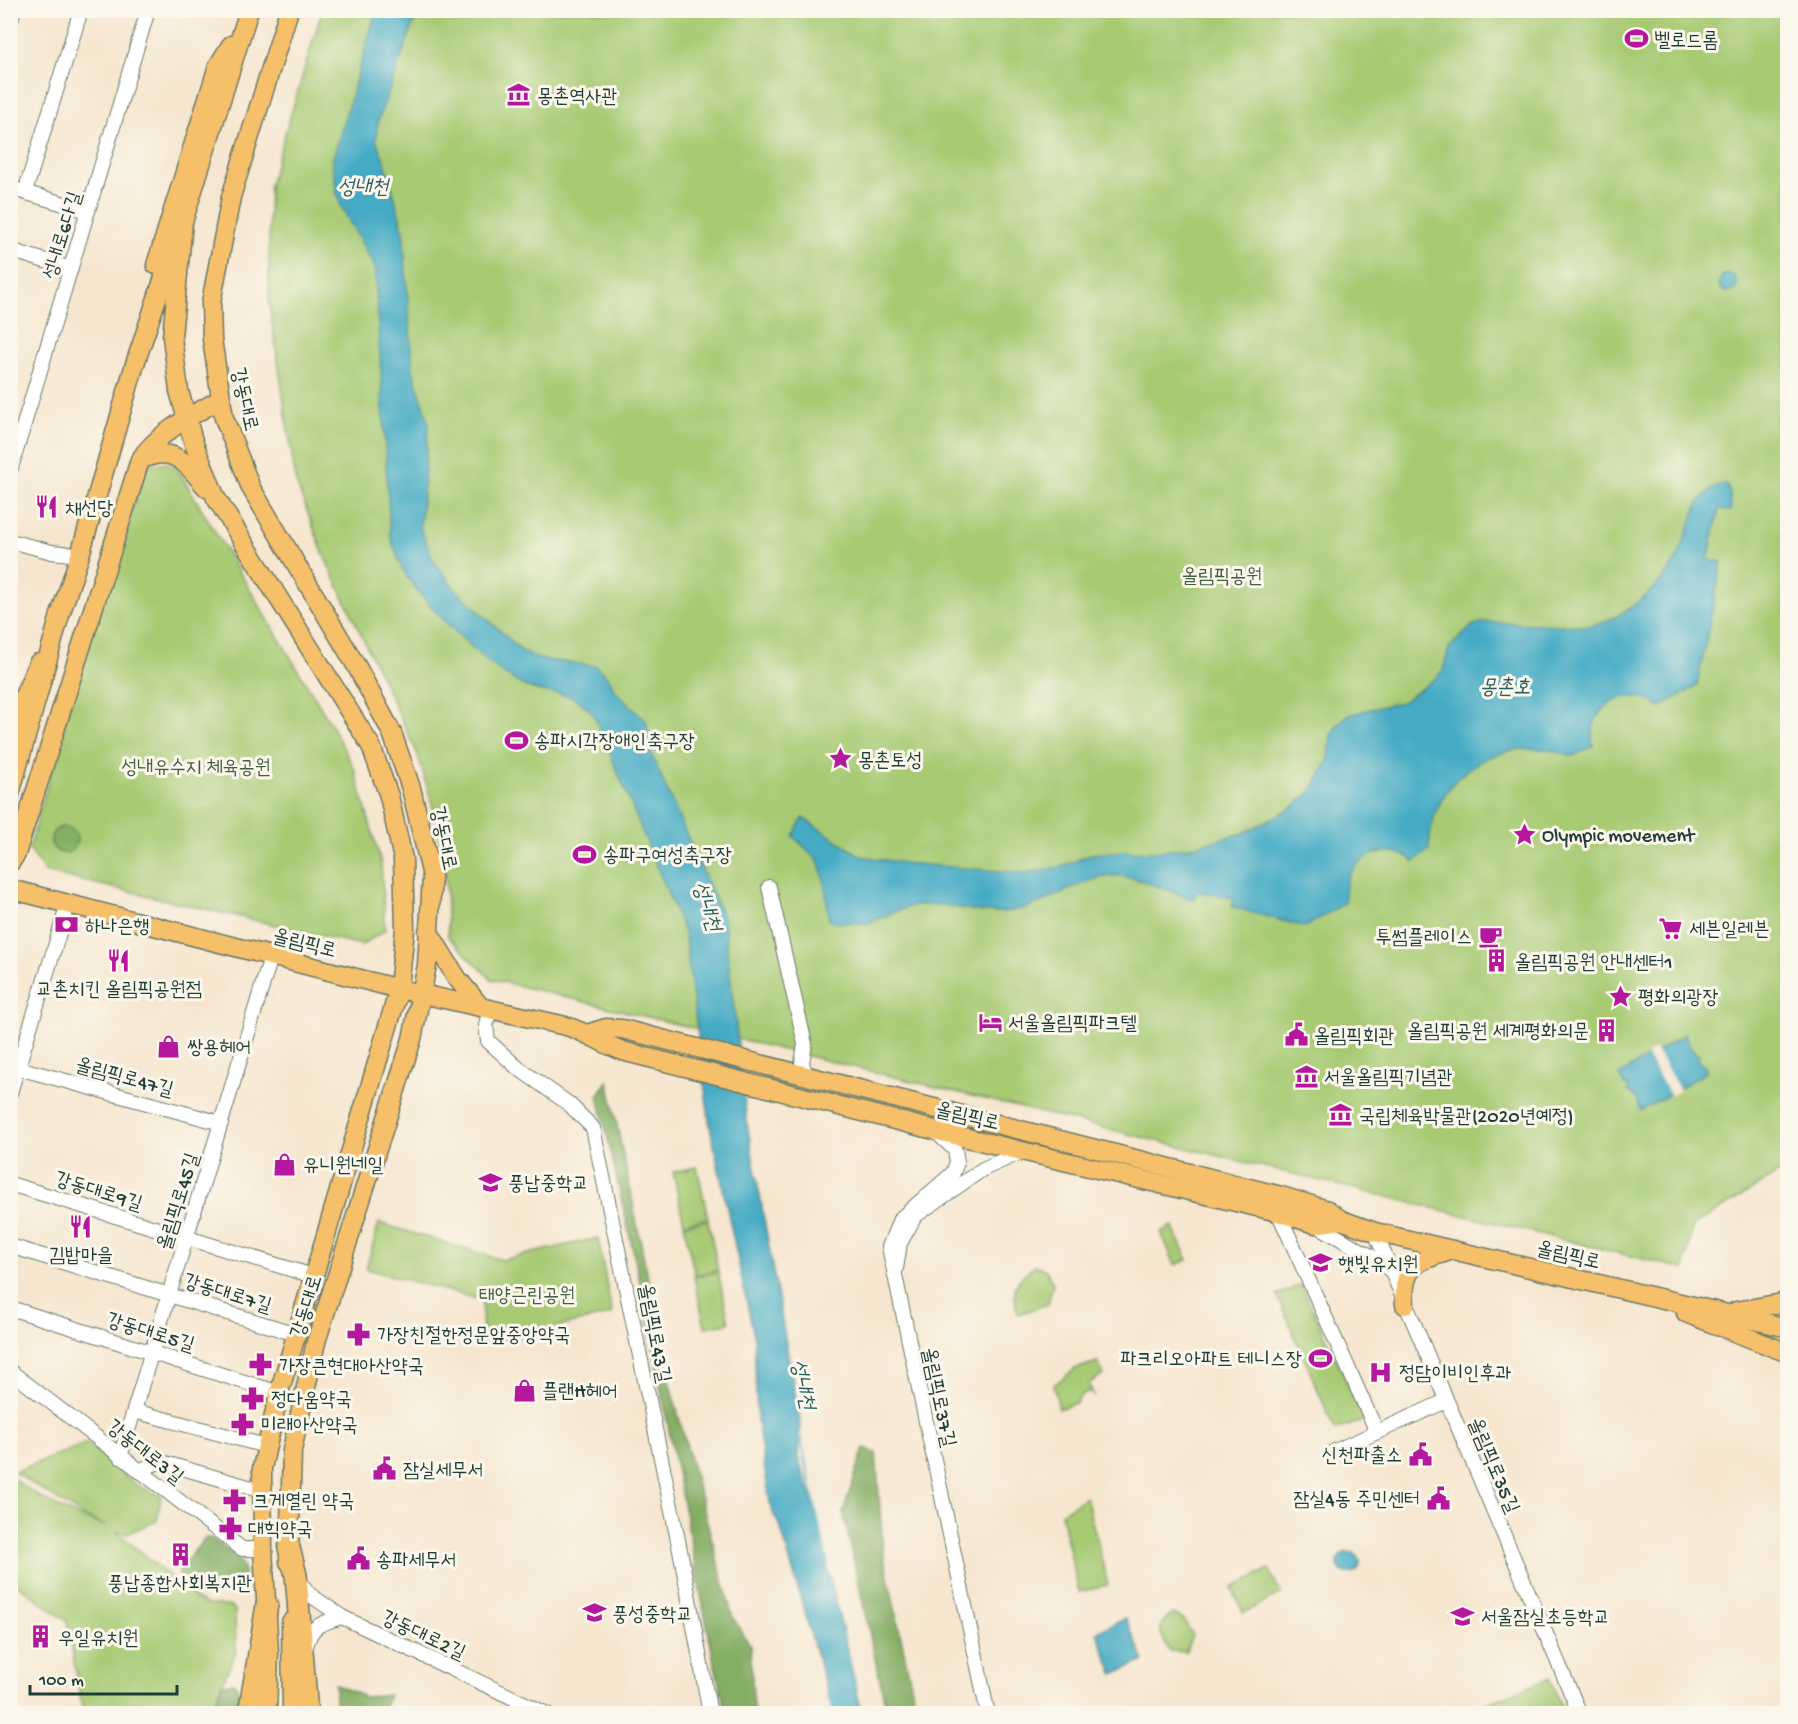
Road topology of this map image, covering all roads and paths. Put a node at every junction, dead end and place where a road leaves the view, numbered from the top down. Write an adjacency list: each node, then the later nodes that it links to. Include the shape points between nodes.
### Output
1 (14, 10): 6 (street)
2 (81, 10): 8 (street)
3 (148, 10): 9 (street, 성내로6다길)
4 (289, 10): 13 (main road, 강동대로, via 231,197 211,303)
5 (249, 13): 10 (main road, 강동대로); 18 (main road, via 218,66 107,425)
6 (10, 23)
7 (10, 188): 8 (street)
8 (24, 192): 9 (street)
9 (88, 211): 12 (street, 성내로6다길)
10 (183, 222): 14 (main road, 강동대로, via 172,337); 18 (main road, 강동대로)
11 (10, 250): 12 (street)
12 (71, 269): 16 (street, 성내로6다길)
13 (221, 399): 14 (main road); 29 (main road, 강동대로, via 224,418 251,488 392,733 411,788 432,876)
14 (187, 419): 15 (main road, via 147,449); 17 (main road, 강동대로)
15 (140, 460): 17 (main road, via 163,452 173,454); 21 (main road)
16 (10, 471)
17 (216, 498): 31 (main road, 강동대로, via 370,746 389,796 403,859 405,929)
18 (94, 503): 20 (main road, 강동대로)
19 (10, 541): 20 (street)
20 (80, 555): 21 (main road, via 92,558 100,566); 22 (main road, 강동대로)
21 (100, 582): 25 (main road)
22 (60, 615): 23 (main road, via 23,698); 24 (main road, 강동대로)
23 (10, 739)
24 (10, 794)
25 (10, 863)
26 (769, 887): 36 (street, via 805,1044)
27 (10, 889): 28 (main road, 올림픽로)
28 (68, 904): 30 (main road, 올림픽로); 35 (street)
29 (428, 931): 32 (main road, 강동대로); 33 (main road, via 457,978)
30 (271, 957): 31 (main road, 올림픽로); 38 (street, 올림픽로45길)
31 (399, 989): 32 (main road, 올림픽로); 50 (main road, 강동대로)
32 (422, 993): 33 (main road, 올림픽로); 72 (main road, 강동대로, via 412,1039 316,1342 292,1450)
33 (484, 1006): 34 (main road, 올림픽로); 83 (street, 올림픽로43길, via 488,1041 569,1104 592,1128 614,1219)
34 (590, 1033): 36 (main road, 올림픽로, via 622,1029); 39 (main road, 올림픽로, via 603,1044 626,1052)
35 (18, 1068): 37 (street); 38 (street, 올림픽로47길)
36 (802, 1074): 43 (main road, 올림픽로, via 1290,1199 1328,1210)
37 (10, 1093)
38 (221, 1123): 46 (street, 올림픽로45길)
39 (934, 1130): 40 (main road, 올림픽로); 51 (street, via 955,1150 957,1162 953,1173 900,1219 889,1247)
40 (1024, 1151): 42 (main road, 올림픽로); 51 (street, 올림픽로37길, via 983,1169 915,1216 900,1244)
41 (10, 1184): 46 (street, 강동대로9길)
42 (1278, 1212): 44 (main road, 올림픽로); 66 (street)
43 (1341, 1220): 44 (main road, 올림픽로); 45 (main road, 올림픽로)
44 (1315, 1224): 49 (street)
45 (1375, 1232): 48 (main road, 올림픽로); 49 (street, 올림픽로35길)
46 (187, 1238): 50 (street, 강동대로9길); 52 (street, 올림픽로45길)
47 (10, 1246): 52 (street, 강동대로7길)
48 (1454, 1250): 53 (main road, 올림픽로); 55 (main road, via 1424,1259 1413,1267 1403,1282)
49 (1391, 1271): 55 (street, 올림픽로35길)
50 (313, 1276): 59 (main road, 강동대로)
51 (895, 1277): 84 (street, 올림픽로37길)
52 (170, 1294): 59 (street, 강동대로7길); 60 (street, 올림픽로45길)
53 (1637, 1294): 57 (main road, 올림픽로); 61 (main road)
54 (1788, 1302): 57 (main road)
55 (1405, 1305): 64 (street, 올림픽로35길)
56 (10, 1308): 60 (street, 강동대로5길)
57 (1726, 1312): 58 (main road, 올림픽로)
58 (1788, 1328)
59 (296, 1334): 63 (main road, 강동대로)
60 (152, 1352): 63 (street, 강동대로5길); 65 (street, 올림픽로45길)
61 (1788, 1353)
62 (10, 1371): 69 (street, 강동대로3길)
63 (279, 1393): 67 (main road, 강동대로)
64 (1446, 1401): 66 (street); 85 (street, 올림픽로35길)
65 (134, 1411): 67 (street); 69 (street, 올림픽로45길)
66 (1377, 1432): 68 (street)
67 (266, 1446): 71 (main road, 강동대로)
68 (1333, 1452)
69 (120, 1457): 70 (street, 강동대로3길)
70 (140, 1471): 71 (street, via 165,1463); 73 (street, 강동대로3길, via 242,1549)
71 (262, 1491): 73 (main road, 강동대로)
72 (289, 1548): 74 (highway); 80 (main road, 강동대로)
73 (263, 1549): 75 (main road, 강동대로)
74 (296, 1575): 76 (street, 강동대로2길, via 309,1594); 77 (highway)
75 (267, 1605): 78 (highway); 79 (main road, 강동대로)
76 (342, 1617): 77 (street, via 316,1625 309,1634); 82 (street, 강동대로2길)
77 (304, 1659): 81 (highway)
78 (249, 1713)
79 (267, 1713)
80 (292, 1713)
81 (307, 1713)
82 (547, 1713)
83 (710, 1713)
84 (988, 1713)
85 (1580, 1713)

